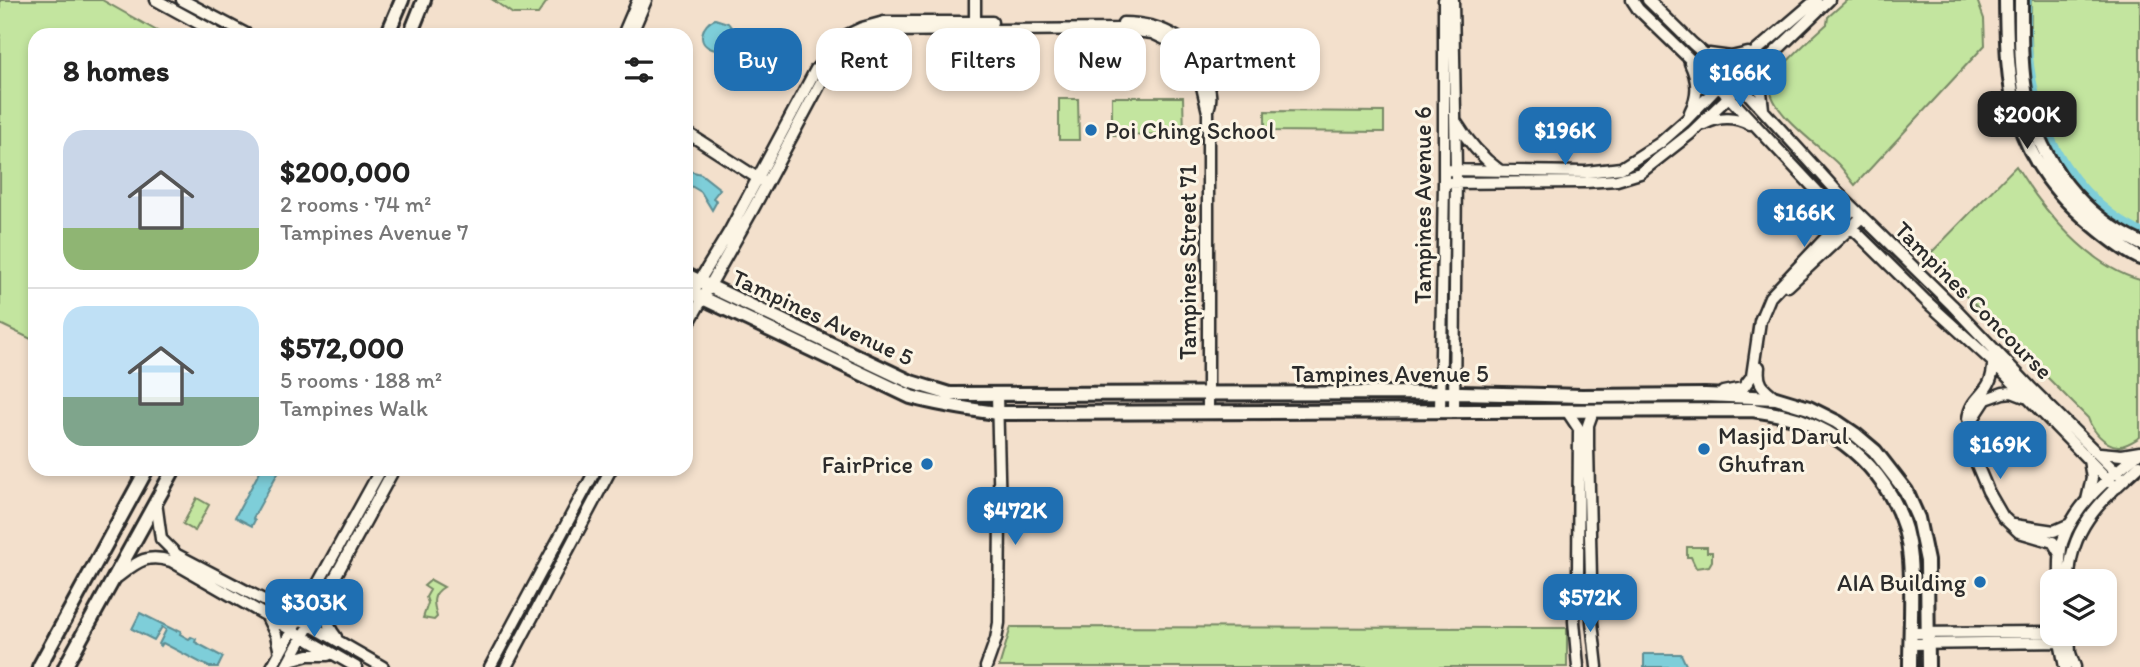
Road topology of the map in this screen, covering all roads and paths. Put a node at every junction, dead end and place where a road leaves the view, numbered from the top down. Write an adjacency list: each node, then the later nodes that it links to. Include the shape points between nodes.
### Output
1 (156, 0): 19 (street)
2 (182, 0): 20 (street)
3 (402, 0): 21 (main road)
4 (424, 0): 22 (main road)
5 (638, 0): 23 (street)
6 (646, 0): 24 (street)
7 (975, 0): 18 (street)
8 (1444, 0): 39 (street, Tampines Avenue 6)
9 (1453, 0): 35 (street, Tampines Avenue 6)
10 (1632, 0): 28 (street, Tampines Concourse)
11 (1648, 0): 25 (street, Tampines Concourse)
12 (1816, 0): 26 (street)
13 (1829, 0): 27 (street)
14 (2000, 0): 17 (main road)
15 (2006, 0): 17 (main road)
16 (2021, 0): 49 (main road, via 2028,103 2053,167 2068,189 2104,222)
17 (2007, 17): 50 (main road, via 2010,87 2034,159 2061,197)
18 (975, 26): 42 (street, Tampines Street 71, via 880,31 845,49 827,71); 55 (street, Tampines Street 71, via 1152,33 1192,61 1208,112)
19 (207, 28)
20 (235, 28)
21 (390, 28)
22 (413, 28)
23 (626, 28)
24 (634, 28)
25 (1693, 44): 26 (street, via 1719,57 1740,57); 29 (street, Tampines Concourse)
26 (1759, 48): 29 (street)
27 (1771, 53): 30 (street); 33 (street, via 1760,83)
28 (1687, 56): 31 (street, Tampines Concourse); 34 (street, via 1697,94)
29 (1729, 75): 30 (street, Tampines Concourse); 31 (street)
30 (1739, 84): 32 (street); 33 (street, Tampines Concourse)
31 (1718, 87): 32 (street, Tampines Concourse); 34 (street)
32 (1728, 96): 36 (street, Tampines Concourse); 37 (street)
33 (1764, 113): 45 (street, Tampines Concourse)
34 (1685, 121): 41 (street, via 1621,168)
35 (1455, 122): 40 (street, Tampines Avenue 6); 41 (street, via 1482,158)
36 (1756, 128): 37 (street, via 1726,117); 47 (street, Tampines Concourse)
37 (1694, 130): 44 (street, via 1640,173 1617,180)
38 (693, 138): 42 (street)
39 (1444, 170): 40 (street); 43 (street, Tampines Avenue 6)
40 (1456, 170): 41 (street); 44 (street, Tampines Avenue 6)
41 (1500, 170)
42 (762, 181): 51 (street, Tampines Street 71)
43 (1444, 183): 44 (street); 53 (street, Tampines Avenue 6)
44 (1456, 183): 54 (street, Tampines Avenue 6)
45 (1853, 209): 46 (street, Tampines Concourse); 47 (street)
46 (1862, 217): 48 (street); 69 (street, Tampines Concourse)
47 (1843, 219): 48 (street, Tampines Concourse); 57 (street, via 1770,297 1760,321 1747,384)
48 (1851, 227): 52 (street, Tampines Concourse); 60 (street, via 1789,285 1770,310 1759,382)
49 (2140, 243)
50 (2140, 258)
51 (696, 292): 56 (main road, Tampines Avenue 5, via 911,382 950,394); 66 (main road, Tampines Avenue 5, via 911,397)
52 (1993, 362): 59 (street, Tampines Concourse); 67 (street, via 1992,380 1974,402 1967,417)
53 (1440, 393): 54 (main road, Tampines Avenue 5); 55 (main road, Tampines Avenue 5); 61 (street, Tampines Avenue 6)
54 (1454, 393): 58 (main road, Tampines Avenue 5); 62 (street, Tampines Avenue 6)
55 (1208, 394): 56 (main road, Tampines Avenue 5); 65 (street, Tampines Street 71)
56 (997, 395): 66 (street)
57 (1705, 395): 58 (main road, Tampines Avenue 5); 60 (main road, Tampines Avenue 5)
58 (1582, 396): 64 (main road)
59 (2027, 397): 67 (street, via 1997,393 1986,399); 70 (street, Tampines Concourse)
60 (1776, 398): 97 (main road, Tampines Avenue 5, via 1809,408 1856,435 1875,451 1906,491 1918,518 1927,561)
61 (1440, 411): 62 (main road, Tampines Avenue 5); 65 (main road, Tampines Avenue 5)
62 (1454, 411): 63 (main road, Tampines Avenue 5)
63 (1567, 411): 64 (main road, Tampines Avenue 5); 113 (street, via 1579,429 1574,621)
64 (1593, 411): 96 (main road, Tampines Avenue 5, via 1752,410 1803,421 1847,446 1885,486 1905,530 1910,559); 114 (street, via 1588,446)
65 (1208, 412): 66 (main road, Tampines Avenue 5)
66 (997, 413): 112 (street, via 999,622)
67 (1969, 425): 82 (street, via 1978,469 1995,506)
68 (2140, 452): 69 (street); 78 (street)
69 (2099, 453): 78 (street, Tampines Concourse)
70 (2089, 460): 78 (street, Tampines Concourse); 79 (street, via 2092,478)
71 (2140, 465): 78 (street)
72 (144, 476): 105 (main road)
73 (170, 476): 80 (main road)
74 (377, 476): 88 (street)
75 (390, 476): 87 (street)
76 (592, 476): 110 (street)
77 (607, 476): 111 (street)
78 (2117, 480): 79 (street); 85 (street, via 2076,539)
79 (2087, 500): 81 (street)
80 (156, 502): 86 (main road); 89 (street, via 161,539 177,555)
81 (2071, 524): 82 (street, via 2054,531); 83 (street)
82 (2014, 525): 83 (street, via 2019,532 2053,542)
83 (2060, 554): 84 (street)
84 (2060, 569)
85 (2069, 569)
86 (112, 580): 90 (street, via 137,562 160,558); 106 (main road)
87 (330, 585): 92 (street); 99 (street, via 326,618)
88 (312, 592): 89 (street, via 292,602); 91 (street)
89 (269, 603): 91 (street)
90 (268, 618): 93 (street); 102 (street)
91 (298, 618): 92 (street); 93 (street)
92 (309, 625): 95 (street); 99 (street)
93 (291, 631): 95 (street); 102 (street)
94 (2040, 633): 97 (street)
95 (303, 638): 103 (street); 104 (street)
96 (1910, 638): 97 (street); 115 (main road, Tampines Avenue 5)
97 (1928, 638): 98 (street); 116 (main road, Tampines Avenue 5)
98 (2040, 638)
99 (340, 642): 109 (street)
100 (2064, 646): 117 (street)
101 (2067, 646): 118 (street)
102 (279, 653): 107 (street)
103 (339, 657): 104 (street, via 316,654); 108 (street)
104 (288, 664)
105 (39, 667)
106 (65, 667)
107 (272, 667)
108 (356, 667)
109 (383, 667)
110 (490, 667)
111 (506, 667)
112 (986, 667)
113 (1578, 667)
114 (1597, 667)
115 (1910, 667)
116 (1928, 667)
117 (2065, 667)
118 (2074, 667)

